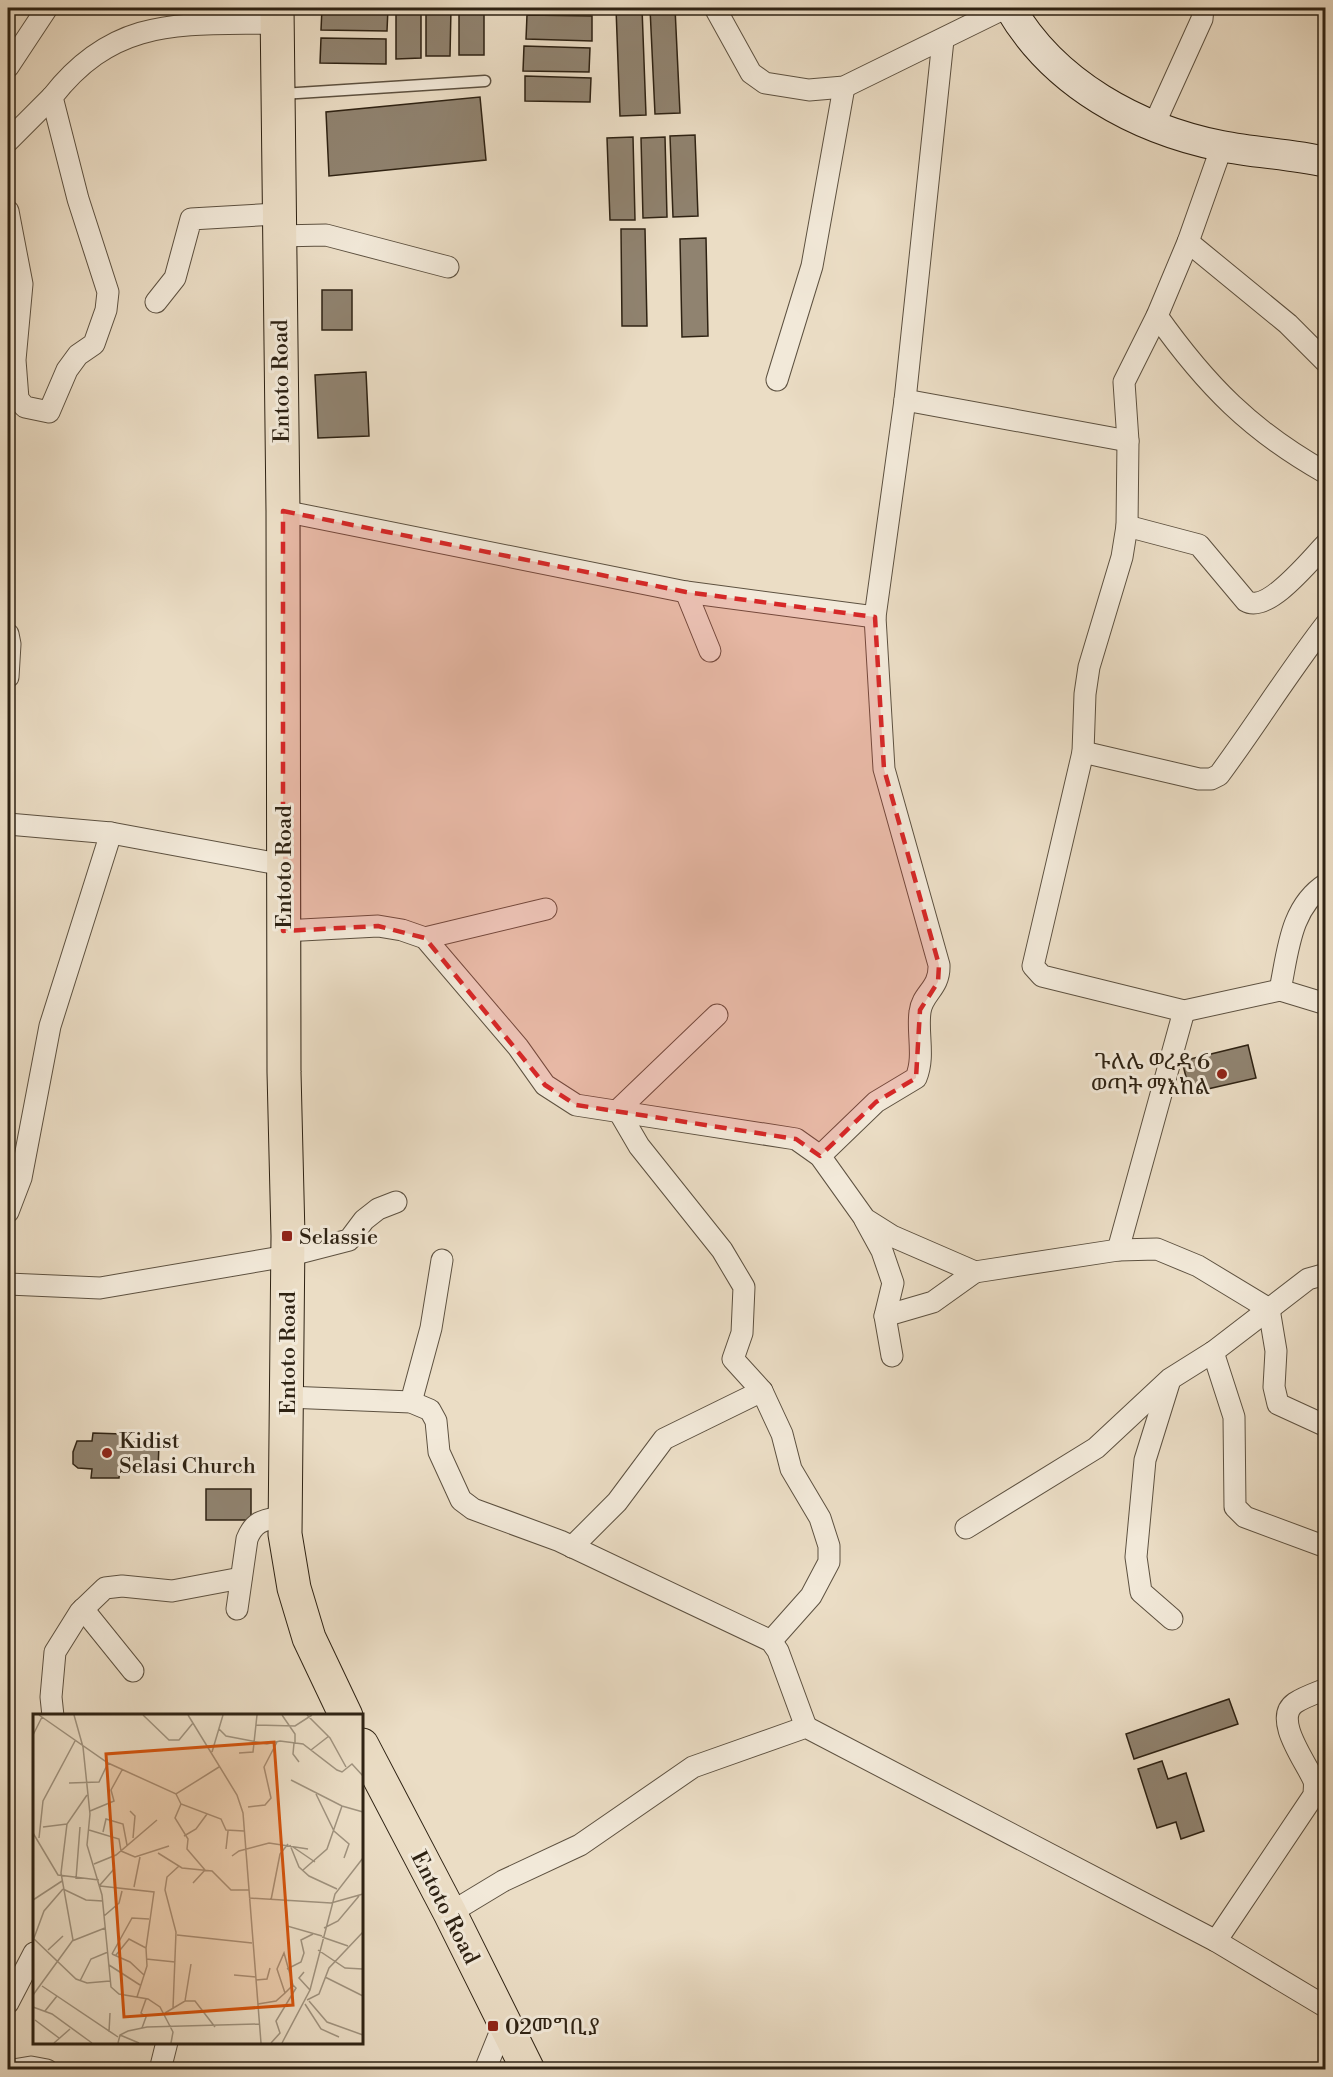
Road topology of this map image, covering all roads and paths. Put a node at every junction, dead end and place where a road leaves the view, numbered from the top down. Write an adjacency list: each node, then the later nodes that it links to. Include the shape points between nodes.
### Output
1 (46, 8): 8 (street)
2 (715, 8): 10 (street, via 751,73 765,83 809,90)
3 (1005, 8): 7 (street)
4 (1010, 8): 13 (street, via 1031,40 1055,65 1113,107)
5 (1203, 8): 13 (street, via 1202,20)
6 (276, 15): 11 (main road, Entoto Road); 12 (street, via 152,28 128,35 71,73)
7 (943, 40): 10 (street); 26 (street)
8 (8, 67)
9 (486, 81): 11 (lane)
10 (844, 87): 25 (street, via 812,266)
11 (276, 94): 18 (main road, Entoto Road)
12 (52, 97): 14 (street); 21 (street, via 78,199 108,292 94,344 78,355 67,370 49,412 25,407 18,399)
13 (1153, 127): 15 (street)
14 (8, 141)
15 (1222, 146): 16 (street); 19 (street)
16 (1326, 162)
17 (8, 211): 21 (street)
18 (277, 225): 20 (street); 22 (street, via 191,219 175,278); 29 (main road, Entoto Road)
19 (1188, 242): 23 (street); 24 (street, via 1288,324)
20 (448, 267)
21 (15, 285)
22 (156, 302)
23 (1157, 315): 27 (street, via 1124,382); 28 (street, via 1190,363 1256,429)
24 (1326, 362)
25 (777, 380)
26 (905, 400): 27 (street); 33 (street)
27 (1128, 441): 30 (street)
28 (1326, 473)
29 (283, 512): 32 (street); 41 (main road, Entoto Road)
30 (1127, 526): 31 (street, via 1199,545 1246,601 1254,604 1280,590); 38 (street, via 1122,557 1089,667 1084,694)
31 (1326, 544)
32 (686, 592): 33 (street); 36 (street)
33 (875, 617): 51 (street, via 884,769 939,975 920,1010 916,1078 883,1096)
34 (1326, 624): 38 (street, via 1219,775 1199,779)
35 (8, 634): 37 (street)
36 (710, 651)
37 (8, 677)
38 (1083, 752): 48 (street, via 1033,966 1042,975)
39 (8, 824): 40 (street)
40 (111, 833): 41 (street); 53 (street, via 50,1026 21,1178)
41 (284, 865): 44 (main road, Entoto Road)
42 (1326, 884): 46 (street, via 1309,897 1294,924)
43 (546, 909): 45 (street)
44 (283, 931): 45 (street, via 378,926); 56 (main road, Entoto Road)
45 (425, 938): 50 (street, via 518,1047 545,1085 576,1105)
46 (1280, 990): 47 (street); 48 (street)
47 (1326, 1004)
48 (1184, 1011): 55 (street)
49 (717, 1015): 50 (street)
50 (618, 1110): 51 (street, via 796,1139); 66 (street, via 639,1146 722,1250 744,1287 742,1333 733,1359)
51 (820, 1156): 54 (street)
52 (396, 1202): 56 (street, via 364,1220 349,1240)
53 (8, 1212)
54 (865, 1219): 58 (street, via 892,1236); 62 (street, via 893,1283)
55 (1118, 1250): 58 (street); 61 (street, via 1157,1249 1198,1266)
56 (287, 1256): 60 (street, via 100,1288); 67 (main road, Entoto Road)
57 (442, 1260): 68 (street, via 431,1328)
58 (975, 1272): 62 (street, via 933,1302)
59 (1326, 1274): 61 (street, via 1308,1279)
60 (8, 1284)
61 (1269, 1309): 63 (street); 69 (street, via 1278,1404)
62 (885, 1316): 64 (street)
63 (1213, 1352): 65 (street); 73 (street, via 1234,1417 1235,1507 1245,1517)
64 (891, 1356)
65 (1170, 1379): 71 (street, via 1096,1448); 77 (street, via 1145,1460 1136,1563 1141,1592)
66 (762, 1391): 72 (street, via 664,1439 618,1502); 78 (street, via 782,1434 791,1469 820,1518 829,1545 829,1562 811,1596)
67 (287, 1397): 68 (street); 70 (main road, Entoto Road)
68 (411, 1402): 72 (street, via 430,1410 436,1421 439,1452 461,1500 490,1517)
69 (1326, 1426)
70 (285, 1516): 74 (street, via 258,1521 251,1528); 82 (main road, Entoto Road, via 294,1588 309,1638)
71 (966, 1528)
72 (572, 1547): 78 (street)
73 (1326, 1547)
74 (241, 1578): 75 (street, via 172,1591 105,1588); 76 (street)
75 (83, 1609): 79 (street); 81 (street, via 55,1652)
76 (237, 1609)
77 (1172, 1619)
78 (771, 1641): 83 (street)
79 (133, 1671)
80 (1326, 1689): 86 (street, via 1294,1703 1287,1719 1293,1743 1315,1783 1314,1795)
81 (53, 1714)
82 (345, 1714)
83 (806, 1727): 85 (street, via 693,1767 580,1845 503,1881); 86 (street)
84 (363, 1747): 85 (main road, Entoto Road)
85 (450, 1913): 90 (main road, Entoto Road)
86 (1216, 1941): 88 (street)
87 (33, 1955): 89 (street)
88 (1324, 2001)
89 (8, 2003)
90 (504, 2023): 95 (street); 96 (main road, Entoto Road)
91 (167, 2044): 94 (street)
92 (13, 2070): 93 (street)
93 (47, 2070)
94 (160, 2070)
95 (485, 2070)
96 (528, 2070)

